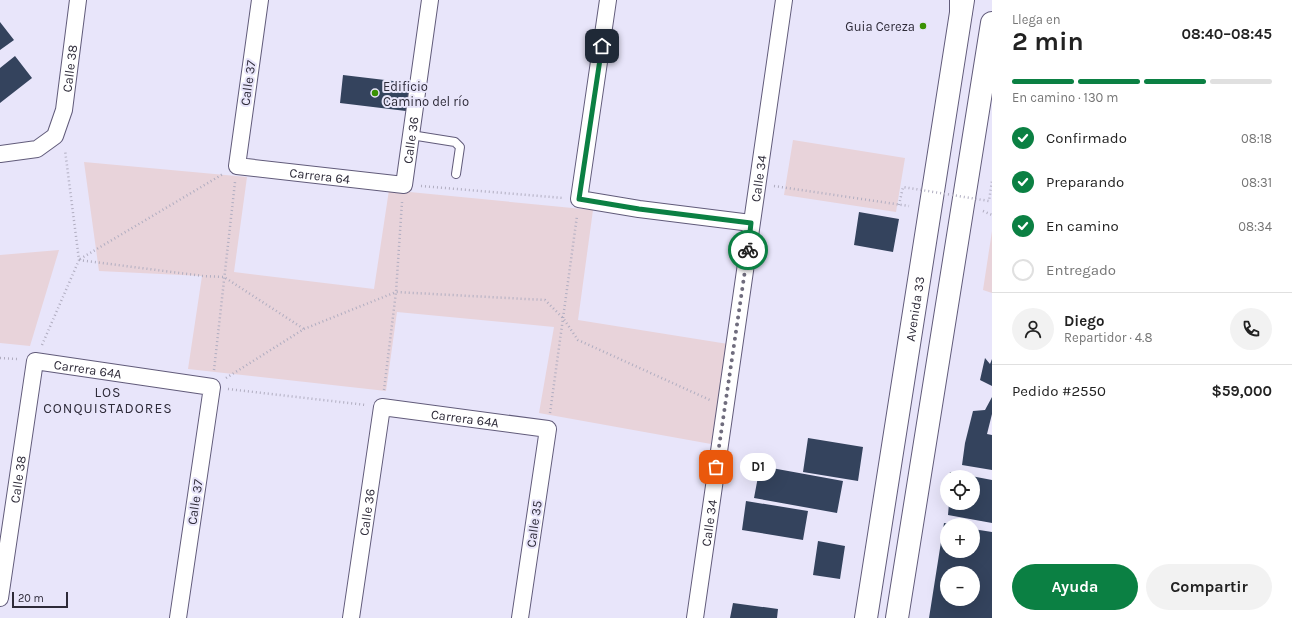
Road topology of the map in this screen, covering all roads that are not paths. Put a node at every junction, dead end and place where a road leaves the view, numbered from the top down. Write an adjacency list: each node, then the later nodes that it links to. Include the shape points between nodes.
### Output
1 (78, 0): 9 (street, Calle 38, via 64,110 55,136 37,149)
2 (260, 0): 10 (street, Calle 37)
3 (430, 0): 8 (street, Calle 36)
4 (608, 0): 13 (street, via 579,199)
5 (784, 0): 13 (street, Calle 34)
6 (962, 4): 23 (main road, Avenida 33)
7 (992, 27): 24 (main road)
8 (411, 135): 11 (lane, via 459,144); 12 (street, Calle 36)
9 (0, 154)
10 (237, 166): 12 (street, Carrera 64)
11 (456, 174)
12 (404, 185)
13 (751, 223): 22 (street, Calle 34)
14 (35, 361): 15 (street, Carrera 64A); 18 (street, Calle 38)
15 (212, 387): 19 (street, Calle 37)
16 (382, 407): 17 (street, Carrera 64A); 20 (street, Calle 36)
17 (548, 430): 21 (street, Calle 35)
18 (0, 598)
19 (178, 618)
20 (351, 618)
21 (520, 618)
22 (695, 618)
23 (866, 618)
24 (897, 618)

